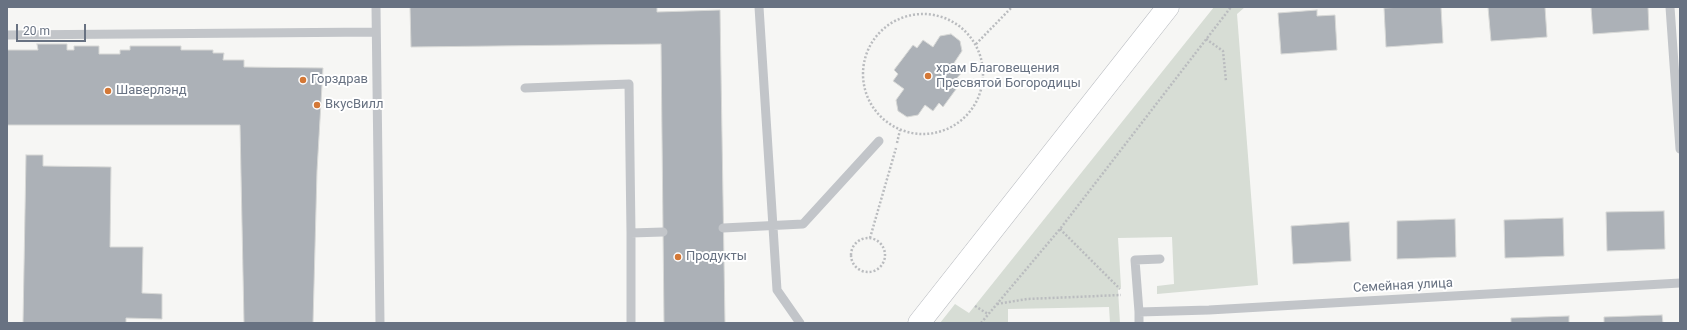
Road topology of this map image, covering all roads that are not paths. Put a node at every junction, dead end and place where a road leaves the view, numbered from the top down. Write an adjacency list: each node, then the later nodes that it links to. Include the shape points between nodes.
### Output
1 (376, 7): 5 (lane)
2 (759, 7): 10 (lane)
3 (1168, 7): 20 (street)
4 (1670, 7): 9 (lane)
5 (376, 32): 6 (lane); 17 (lane)
6 (7, 36)
7 (525, 88): 13 (lane, via 630,84)
8 (879, 141): 10 (lane, via 803,224)
9 (1680, 149)
10 (773, 226): 11 (lane); 19 (lane, via 777,290)
11 (723, 228)
12 (663, 232): 13 (lane)
13 (631, 233): 18 (lane)
14 (1160, 259): 16 (lane, via 1135,260)
15 (1680, 283): 16 (lane, Семейная улица, via 1216,310)
16 (1139, 312): 21 (lane)
17 (380, 323)
18 (631, 323)
19 (800, 323)
20 (920, 323)
21 (1139, 323)

